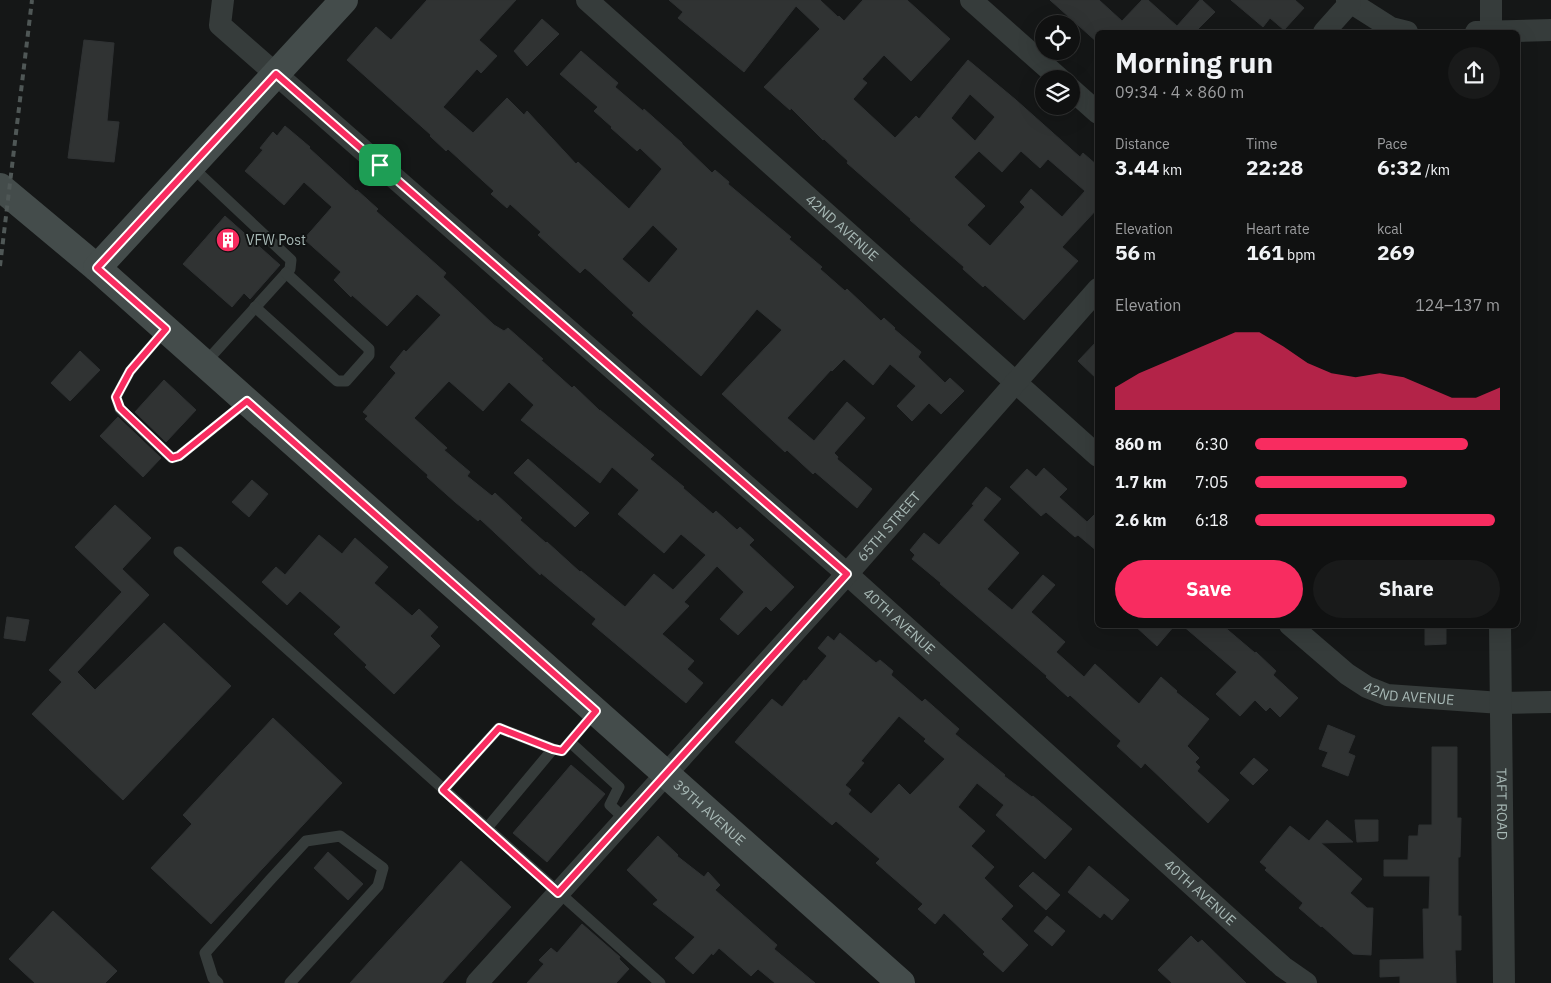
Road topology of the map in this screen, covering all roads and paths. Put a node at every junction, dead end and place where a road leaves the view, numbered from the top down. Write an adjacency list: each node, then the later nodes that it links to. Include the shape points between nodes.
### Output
1 (223, 0): 13 (street, 40TH AVENUE, via 220,25)
2 (344, 0): 13 (main road)
3 (587, 0): 24 (street, 42ND AVENUE)
4 (972, 0): 12 (street)
5 (1490, 0): 9 (street)
6 (1348, 1): 7 (street); 8 (street)
7 (1326, 30)
8 (1399, 30)
9 (1490, 30)
10 (1551, 30): 11 (street)
11 (1520, 31)
12 (1050, 70)
13 (276, 74): 16 (main road); 28 (street, 40TH AVENUE)
14 (1080, 97): 15 (street)
15 (1095, 110)
16 (191, 166): 18 (main road); 19 (lane, via 290,260 290,269)
17 (0, 187): 18 (main road, 39TH AVENUE)
18 (97, 268): 22 (main road, 39TH AVENUE)
19 (286, 273): 21 (lane); 21 (lane, via 369,349 369,355 346,381 337,381)
20 (1095, 292): 24 (street, 65TH STREET)
21 (255, 308): 23 (lane)
22 (166, 329): 23 (main road, 39TH AVENUE); 25 (lane, via 130,371 116,397 120,408 172,458 179,456)
23 (205, 363): 25 (main road, 39TH AVENUE)
24 (1015, 383): 26 (street, 42ND AVENUE); 28 (street, 65TH STREET)
25 (247, 401): 33 (main road, 39TH AVENUE)
26 (1095, 453)
27 (179, 552): 37 (lane)
28 (847, 574): 36 (street, 65TH STREET); 46 (street, 40TH AVENUE, via 1283,967)
29 (1293, 628): 32 (street, 42ND AVENUE, via 1347,674 1387,695)
30 (1500, 628): 32 (street, TAFT ROAD)
31 (1551, 702): 32 (street, 42ND AVENUE)
32 (1500, 703): 47 (street, TAFT ROAD)
33 (596, 711): 34 (lane); 36 (main road, 39TH AVENUE)
34 (570, 742): 35 (lane, via 562,751); 38 (lane, via 619,786 610,805)
35 (553, 749): 37 (lane, via 499,728); 39 (lane)
36 (666, 774): 38 (street, 65TH STREET); 45 (main road, 39TH AVENUE)
37 (443, 790): 39 (lane)
38 (625, 819): 40 (street, 65TH STREET)
39 (487, 828): 40 (lane)
40 (558, 893): 43 (street, 65TH STREET); 44 (lane)
41 (218, 983): 42 (lane, via 213,978 205,953 306,841 340,836 383,868 378,886)
42 (290, 983)
43 (477, 983)
44 (660, 983)
45 (901, 983)
46 (1306, 983)
47 (1504, 983)

